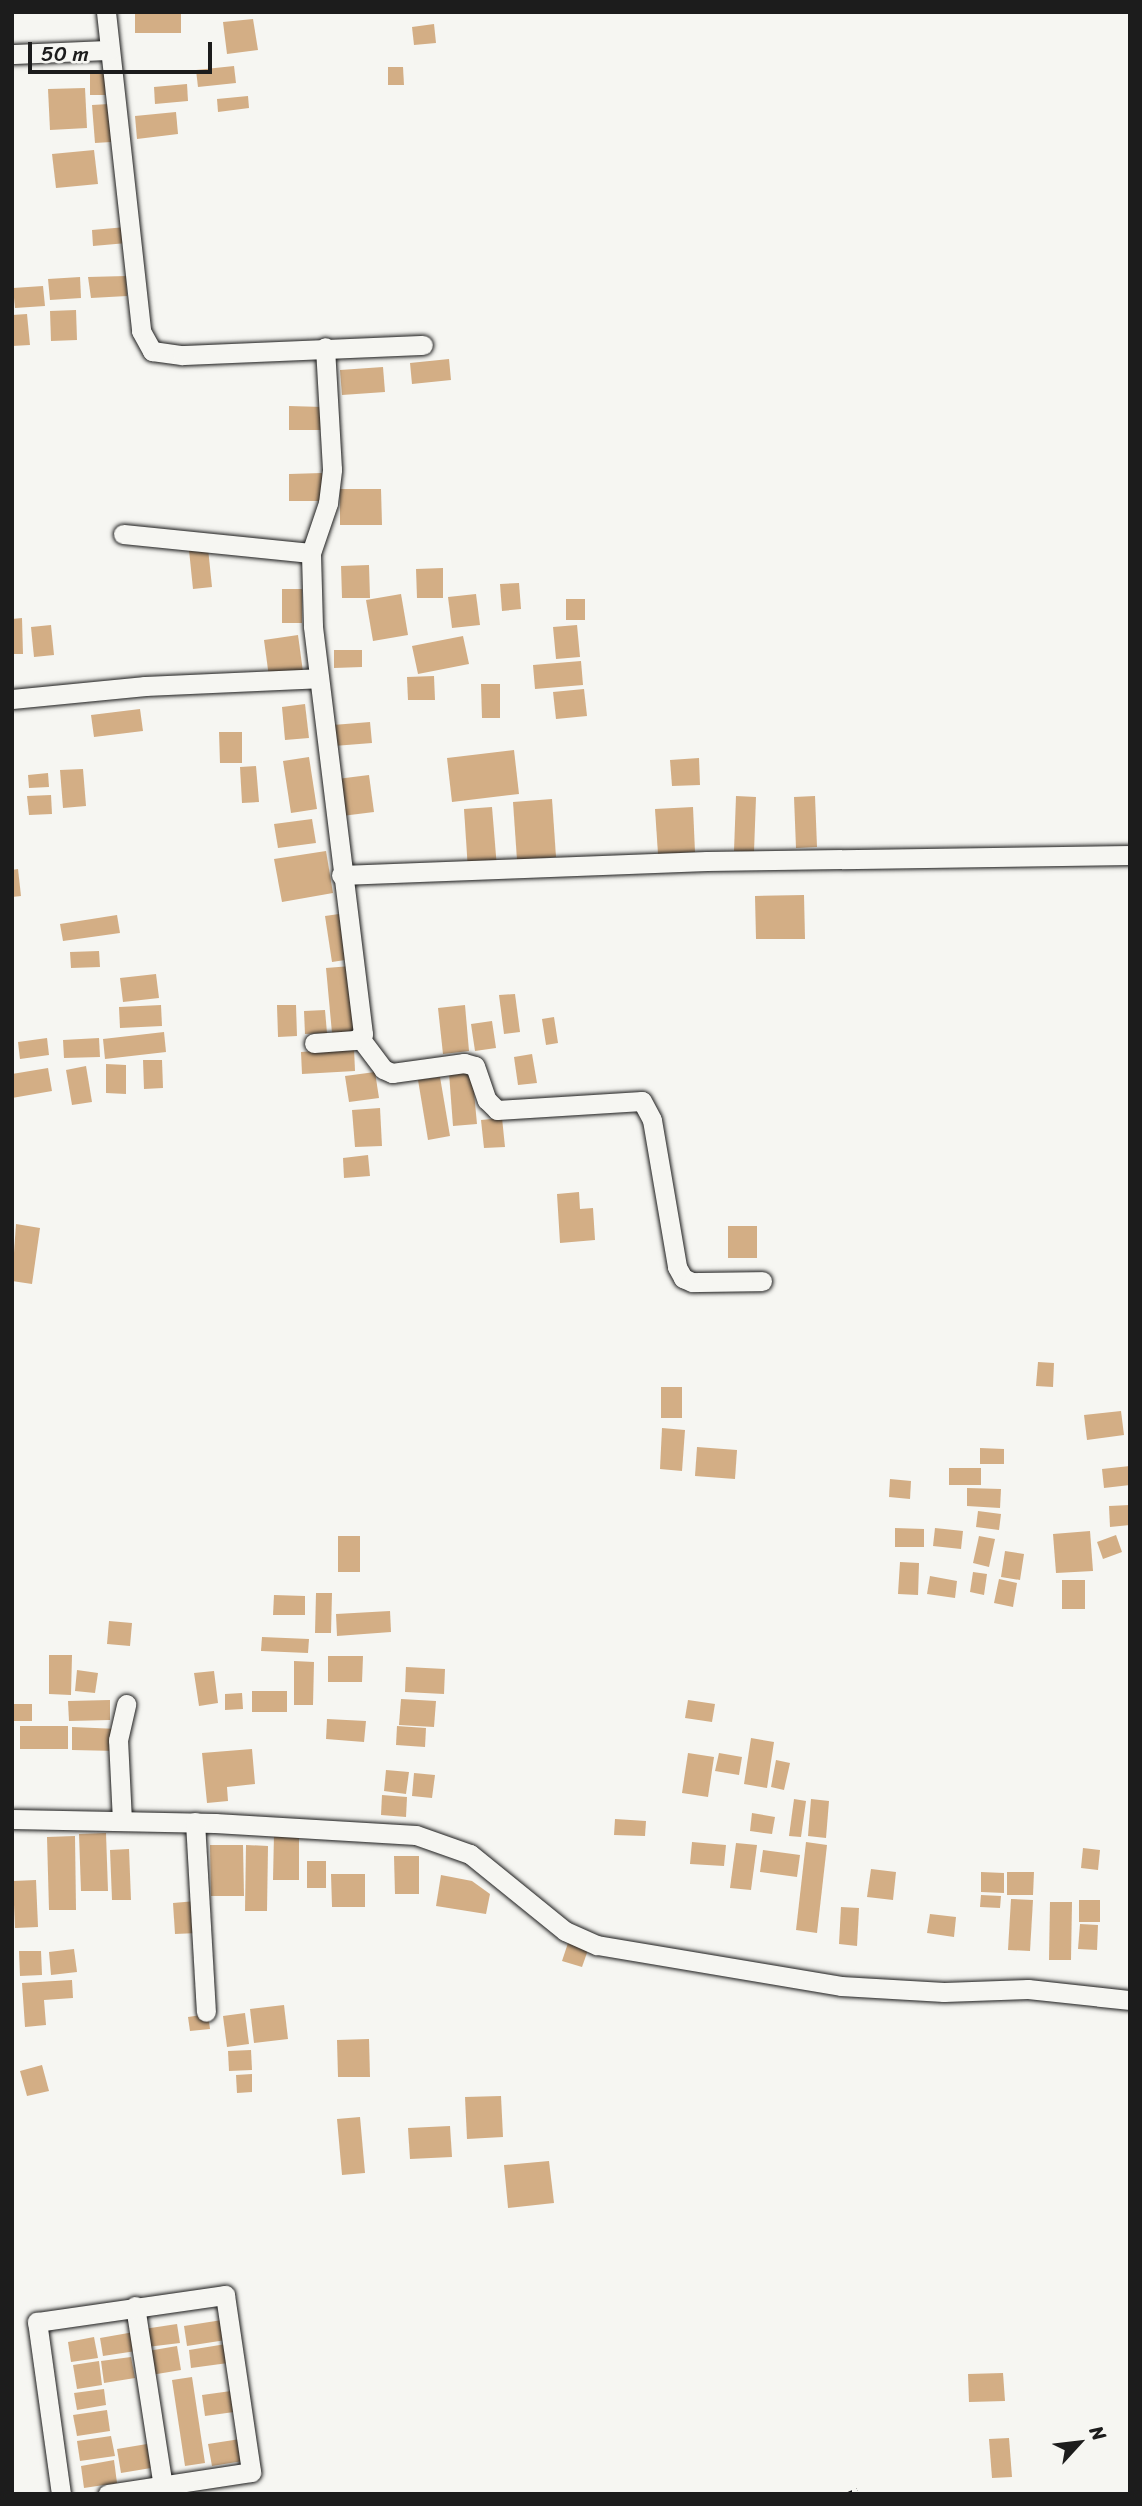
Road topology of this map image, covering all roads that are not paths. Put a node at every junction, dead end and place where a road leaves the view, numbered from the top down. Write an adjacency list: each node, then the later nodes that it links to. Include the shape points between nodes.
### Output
1 (106, 12): 2 (street)
2 (109, 50): 3 (street); 5 (street, via 145,344 152,351 182,355)
3 (12, 54)
4 (423, 345): 5 (street)
5 (326, 347): 7 (street, via 331,490)
6 (123, 534): 7 (street)
7 (311, 553): 8 (street)
8 (318, 678): 9 (street, via 145,686); 11 (street)
9 (12, 699)
10 (1130, 855): 11 (street, via 721,861)
11 (341, 875): 12 (street, via 363,1034)
12 (359, 1038): 13 (street); 14 (street, via 383,1069 392,1073 464,1063 475,1066 487,1100 497,1110 642,1101 652,1119 682,1278 692,1282)
13 (314, 1043)
14 (762, 1281)
15 (126, 1704): 17 (street, via 118,1740)
16 (12, 1819): 17 (street)
17 (122, 1821): 18 (street)
18 (195, 1822): 19 (street, via 416,1835 444,1842 470,1854 565,1931 597,1945 841,1986 944,1992 1028,1989); 20 (street)
19 (1130, 2000)
20 (206, 2012)
21 (135, 2306): 22 (street); 22 (street, via 221,2294 226,2298 251,2472); 23 (street, via 37,2322)
22 (163, 2486): 24 (street)
23 (61, 2494)
24 (108, 2494)

